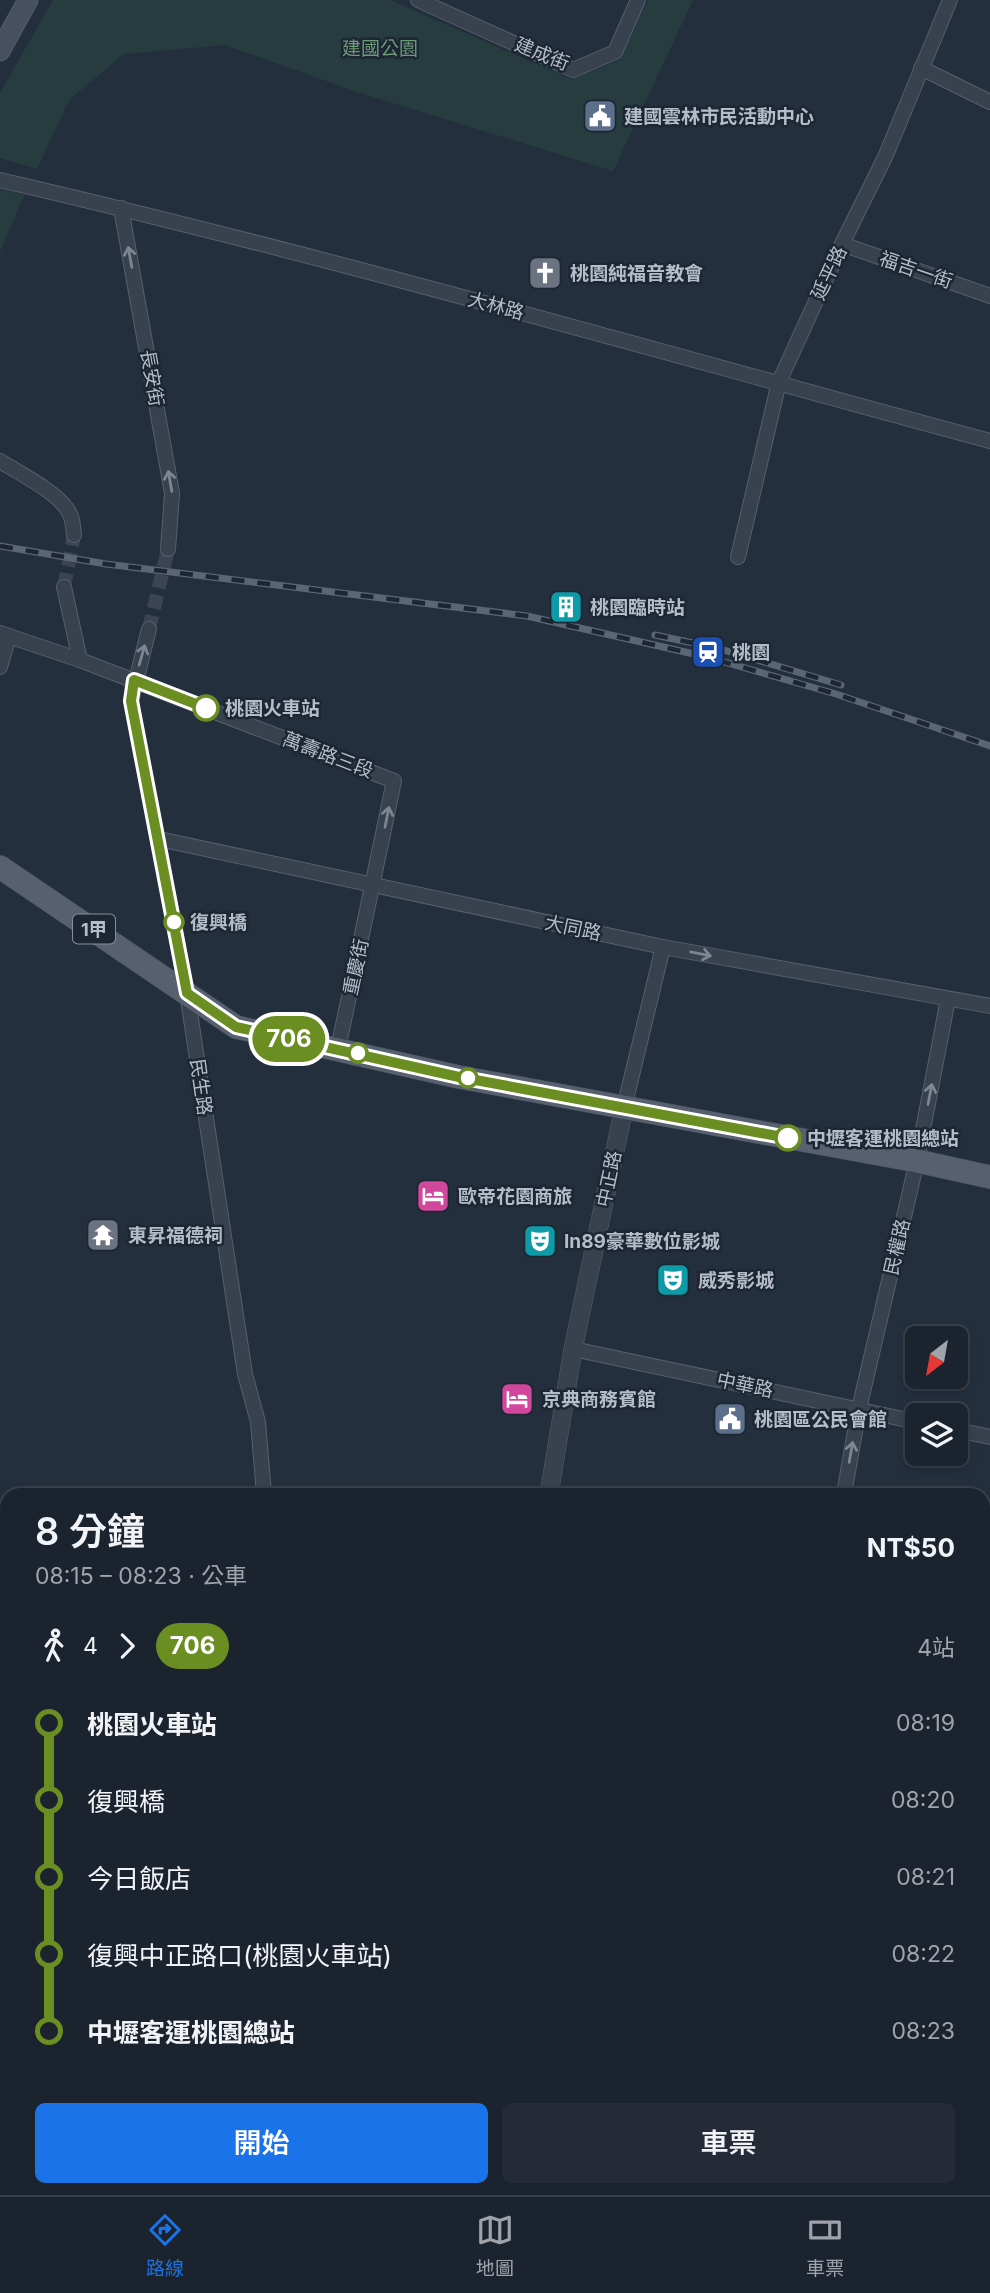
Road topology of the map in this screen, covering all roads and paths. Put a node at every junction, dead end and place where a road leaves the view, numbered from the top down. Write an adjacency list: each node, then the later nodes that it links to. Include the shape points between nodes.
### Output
1 (28, 0): 5 (main road)
2 (418, 0): 3 (street, 建成街, via 573,70 615,52)
3 (638, 0)
4 (950, 0): 6 (street, 延平路)
5 (0, 51)
6 (921, 68): 7 (street); 10 (street, 延平路, via 886,155)
7 (990, 102)
8 (0, 180): 9 (street, 大林路)
9 (121, 208): 12 (street, 大林路); 16 (street, 長安街, one-way to 9, via 172,493)
10 (842, 244): 11 (street, 福吉一街); 12 (street, 延平路)
11 (990, 296)
12 (779, 382): 13 (street, 大林路); 17 (street, 延平路)
13 (990, 441)
14 (0, 461): 15 (street, via 57,498 73,522)
15 (74, 535)
16 (168, 549)
17 (738, 557)
18 (64, 587): 21 (street)
19 (149, 629): 23 (street, one-way to 19)
20 (4, 635): 21 (street, 萬壽路三段); 22 (street)
21 (83, 661): 23 (street, 萬壽路三段)
22 (0, 667)
23 (134, 680): 24 (street, 民生路, via 131,701); 26 (street, 萬壽路三段, one-way to 23, via 394,781)
24 (159, 839): 26 (street, 大同路); 28 (street, 民生路)
25 (0, 867): 28 (main road, 1甲)
26 (374, 884): 27 (street, 大同路); 31 (street, 重慶街)
27 (663, 947): 29 (street, 大同路, one-way to 29); 32 (street, 中正路)
28 (187, 993): 31 (main road, 1甲, via 236,1027); 40 (street, 民生路, via 245,1374 258,1422)
29 (948, 999): 30 (street, 大同路); 33 (street, 民權路, one-way to 29)
30 (990, 1006)
31 (338, 1049): 32 (main road, 1甲)
32 (624, 1108): 33 (main road, 1甲); 35 (street, 中正路)
33 (917, 1161): 34 (main road, 1甲); 36 (street, 民權路)
34 (990, 1177)
35 (573, 1349): 36 (street, 中華路); 41 (street, 中正路)
36 (859, 1409): 37 (street, 中華路); 42 (street, 民權路, one-way to 36)
37 (905, 1419)
38 (968, 1432): 39 (street)
39 (990, 1437)
40 (264, 1488)
41 (550, 1488)
42 (845, 1488)

